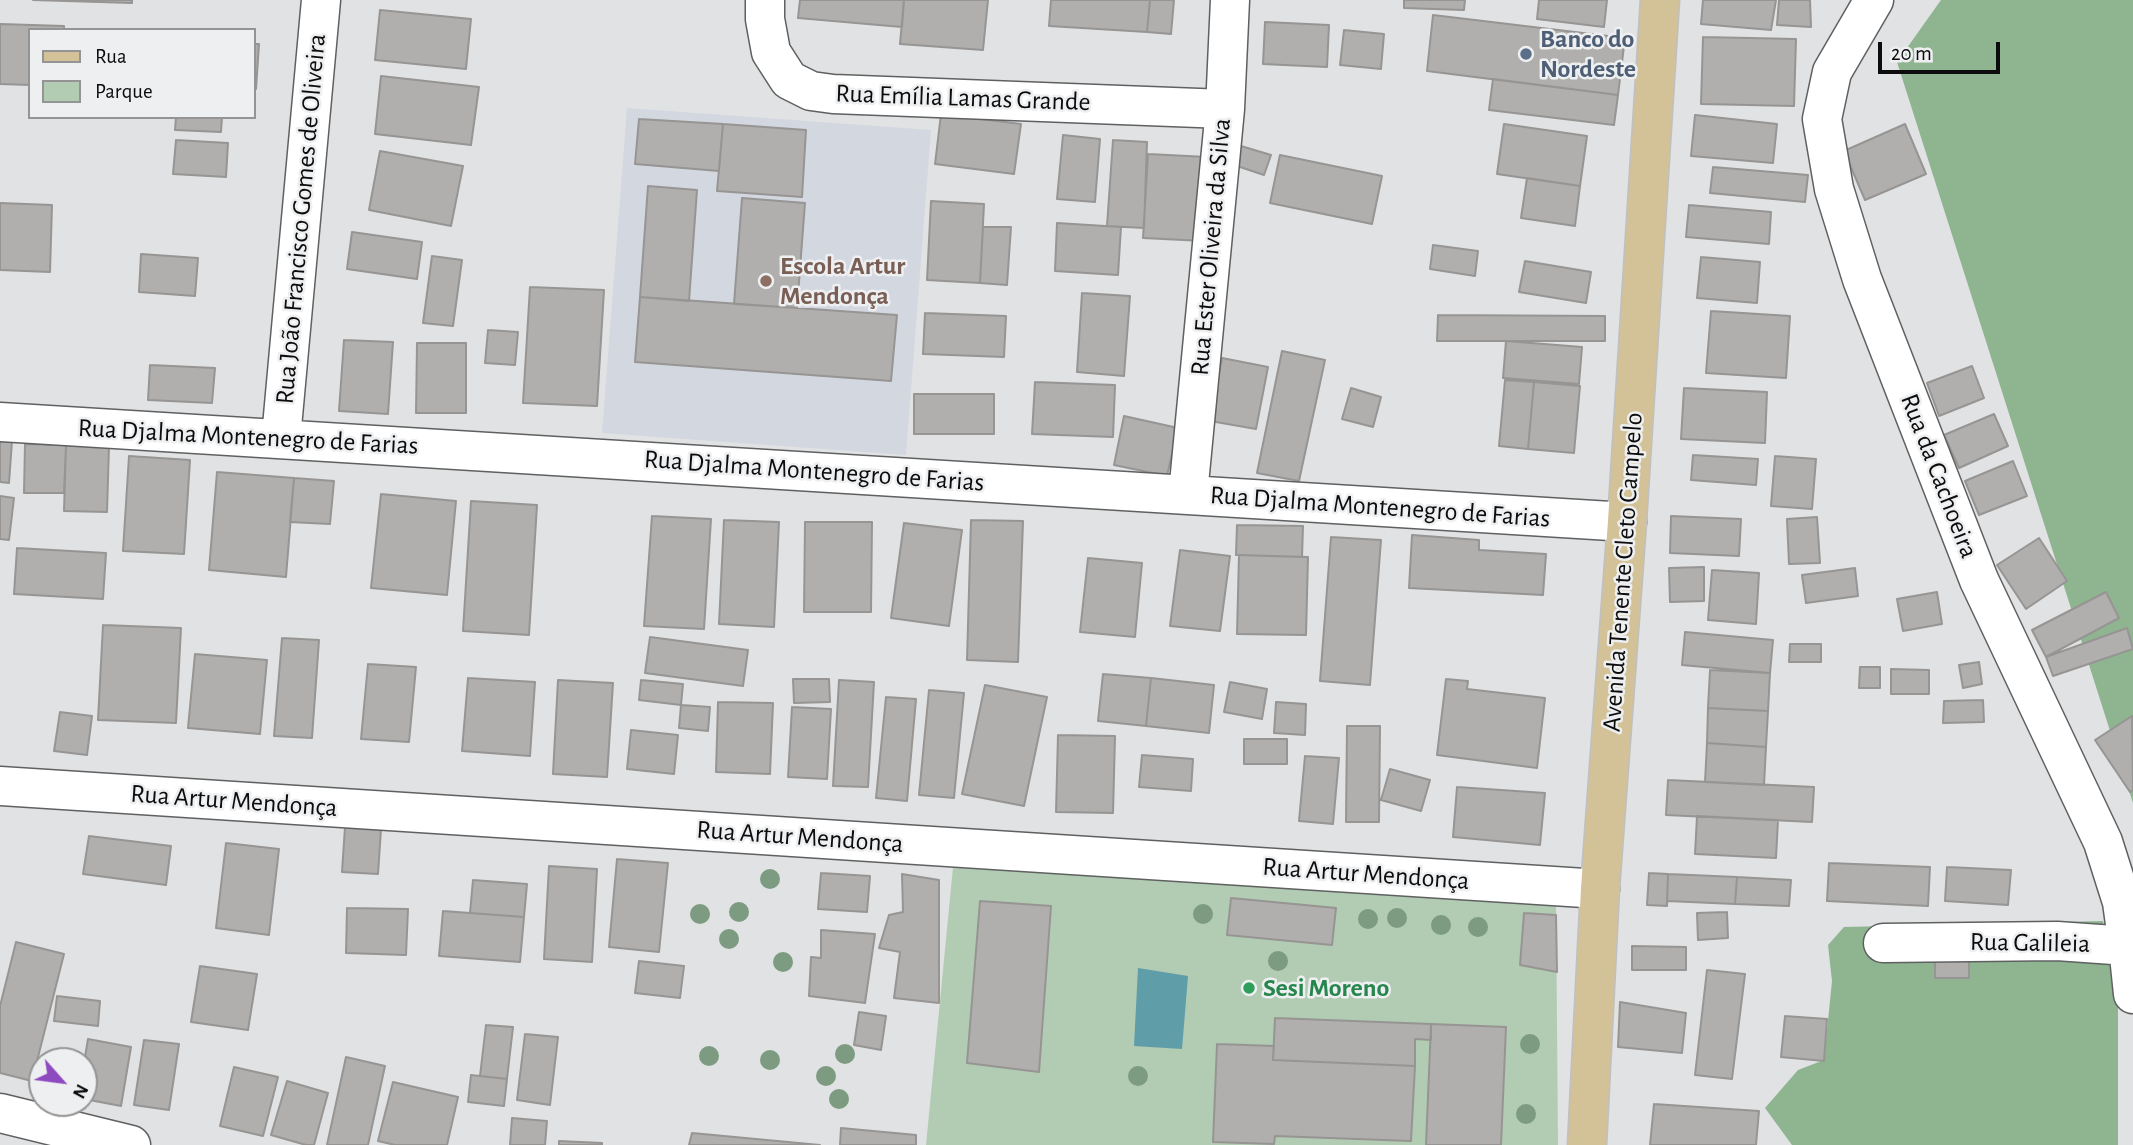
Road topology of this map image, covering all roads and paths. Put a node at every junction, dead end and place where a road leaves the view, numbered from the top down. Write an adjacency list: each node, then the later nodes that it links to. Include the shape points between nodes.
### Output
1 (321, 0): 8 (street, Rua João Francisco Gomes de Oliveira)
2 (765, 0): 6 (street, Rua Emília Lamas Grande, via 771,51 789,80 811,91)
3 (1230, 0): 6 (street, Rua Ester Oliveira da Silva)
4 (1660, 0): 10 (main road, Avenida Tenente Cleto Campelo)
5 (1874, 0): 14 (street, Rua da Cachoeira, via 1832,72 1822,119 1835,189 1862,279 1979,580 2103,842 2122,902)
6 (1225, 109): 9 (street, Rua Ester Oliveira da Silva)
7 (0, 422): 8 (street, Rua Djalma Montenegro de Farias)
8 (281, 439): 9 (street, Rua Djalma Montenegro de Farias)
9 (1188, 494): 10 (street, Rua Djalma Montenegro de Farias)
10 (1627, 522): 12 (main road, Avenida Tenente Cleto Campelo)
11 (0, 786): 12 (street, Rua Artur Mendonça)
12 (1600, 889): 18 (main road, Avenida Tenente Cleto Campelo)
13 (1883, 943): 14 (street, Rua Galileia)
14 (2128, 946): 15 (street, Rua Galileia)
15 (2133, 994)
16 (0, 1113): 17 (street)
17 (131, 1145)
18 (1587, 1145)

